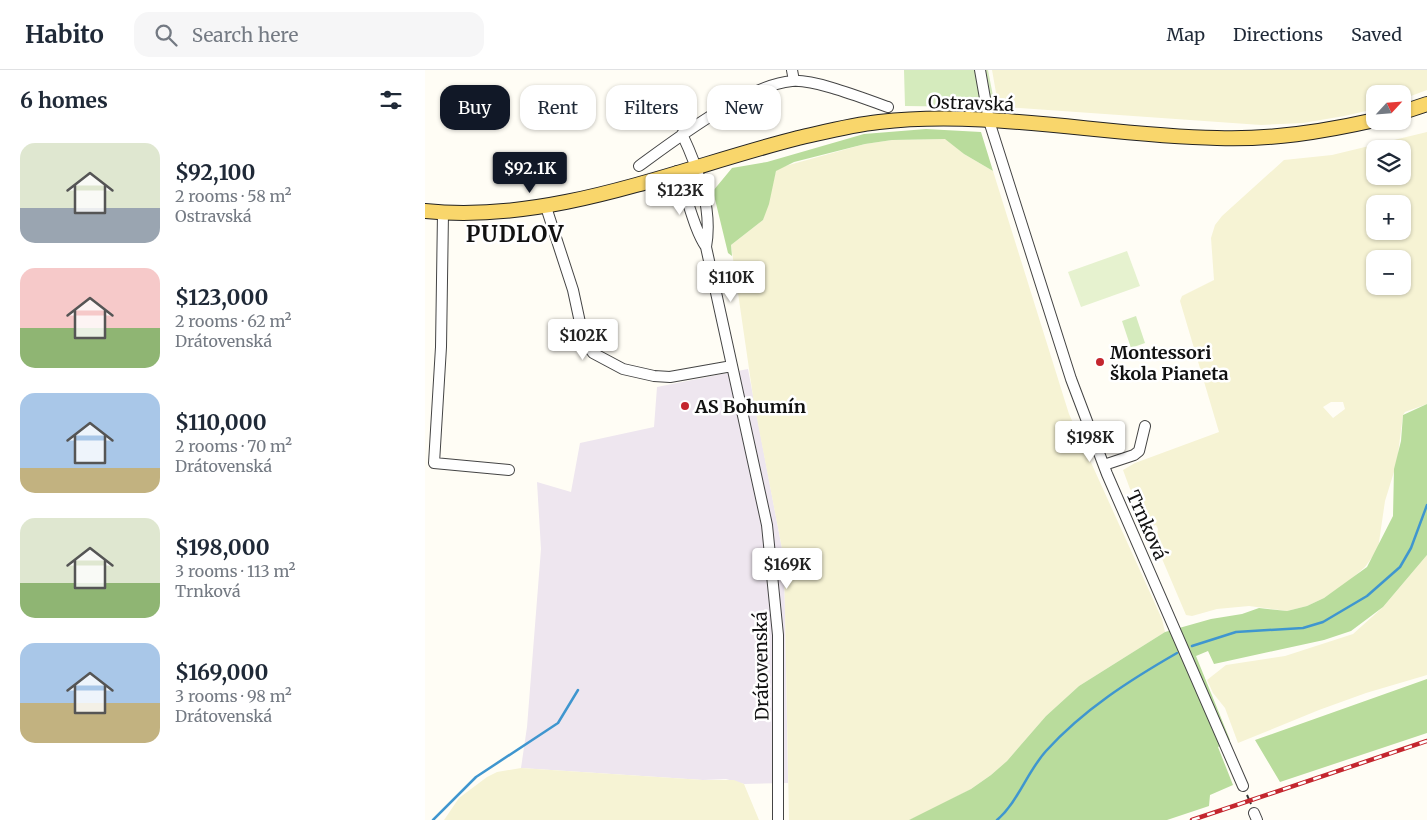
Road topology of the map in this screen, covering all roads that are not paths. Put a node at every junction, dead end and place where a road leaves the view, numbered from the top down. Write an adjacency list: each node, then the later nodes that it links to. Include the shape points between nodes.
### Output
1 (792, 70): 3 (street)
2 (980, 70): 7 (street, Trnková)
3 (793, 81): 5 (street, via 821,86); 9 (street, via 753,93)
4 (1427, 104): 6 (main road)
5 (888, 107)
6 (1411, 109)
7 (989, 121): 8 (main road, Ostravská, via 1218,139 1298,136); 11 (main road, Ostravská, via 880,122 819,133); 19 (street, Trnková, via 1056,334)
8 (1366, 122)
9 (682, 134): 10 (street); 11 (street, Drátovenská)
10 (639, 166)
11 (697, 166): 12 (main road, Ostravská); 16 (street, Drátovenská, via 709,230)
12 (677, 172): 13 (main road, Ostravská); 16 (street, Drátovenská, via 698,236)
13 (545, 207): 15 (main road, Ostravská); 17 (street, via 573,290 584,341 593,353 623,369 654,376 670,377)
14 (425, 211): 15 (main road, Ostravská)
15 (443, 213): 20 (street, via 441,347 434,463)
16 (706, 247): 17 (street, Drátovenská)
17 (731, 366): 22 (street, Drátovenská, via 767,525 772,566 779,664)
18 (1145, 426): 19 (street, via 1139,451)
19 (1104, 465): 21 (street, Trnková)
20 (509, 470)
21 (1243, 786)
22 (779, 820)

